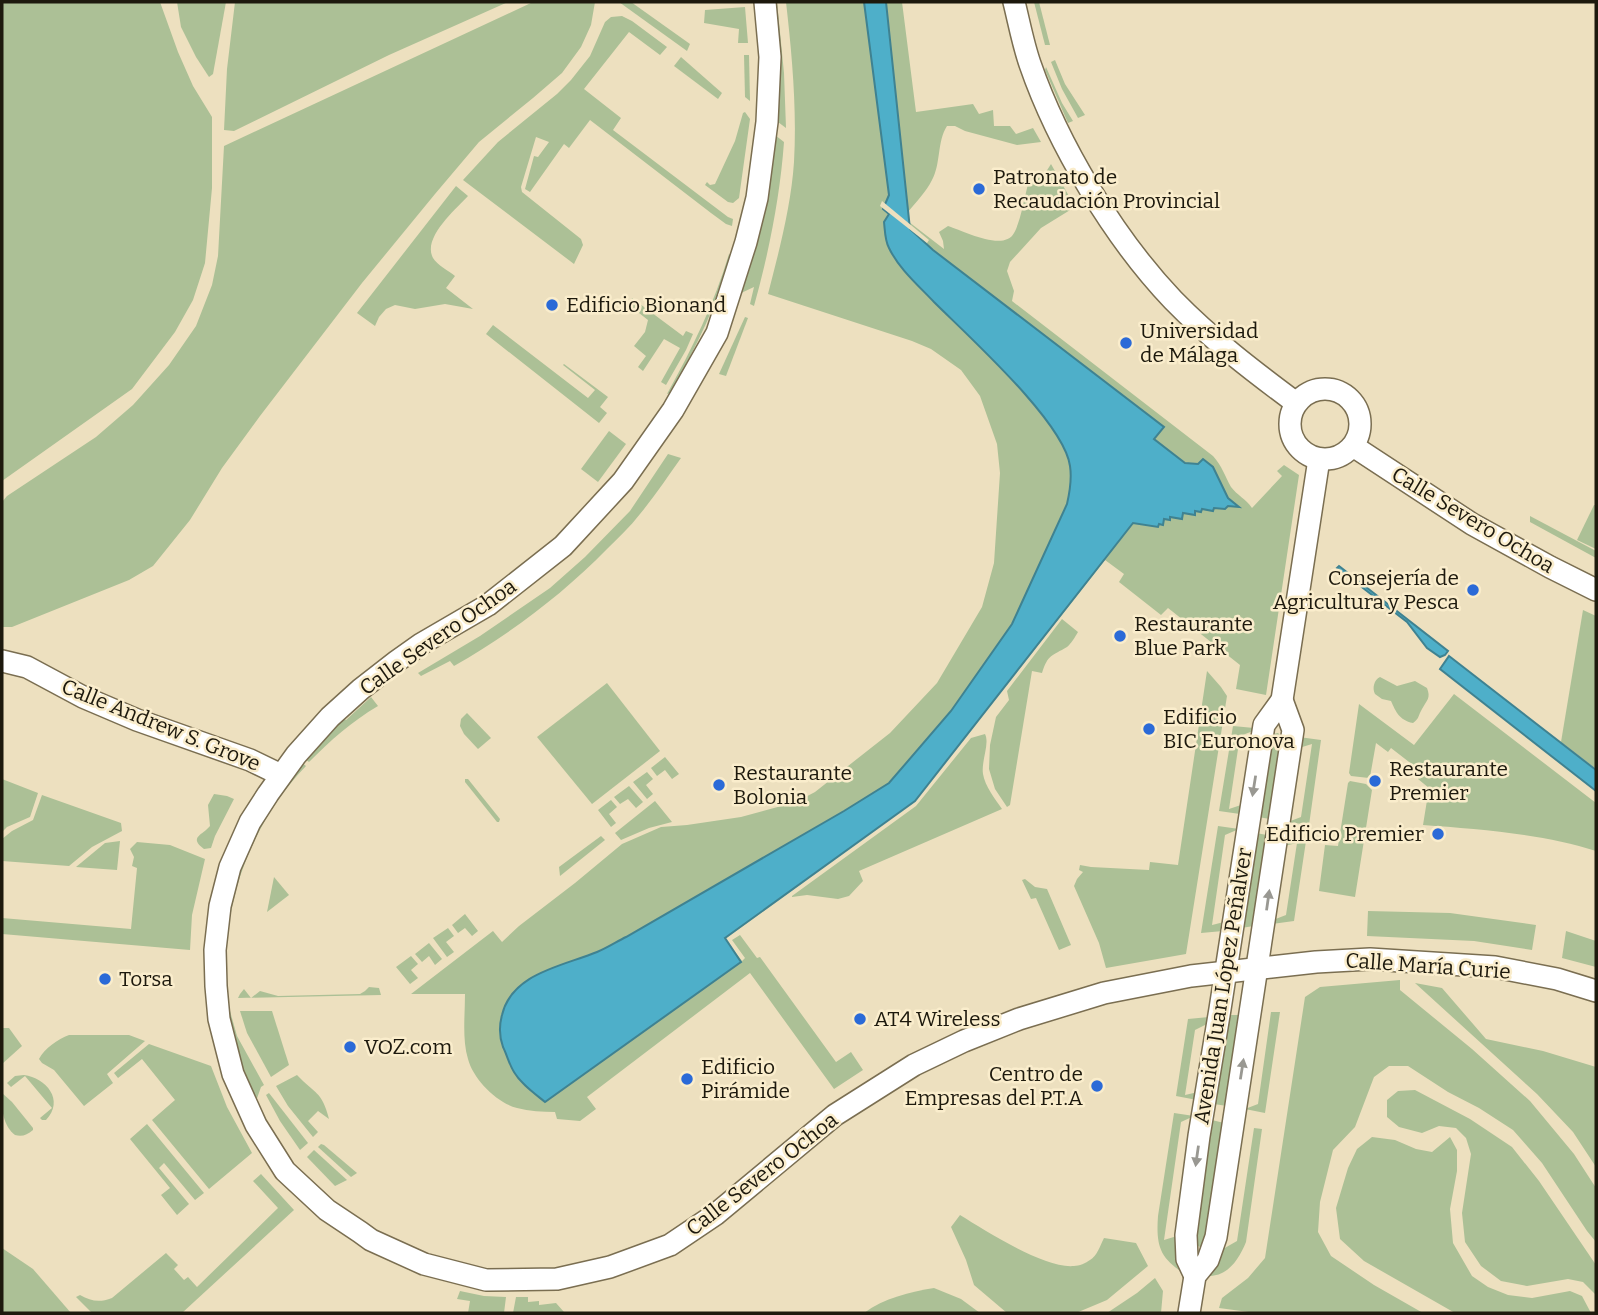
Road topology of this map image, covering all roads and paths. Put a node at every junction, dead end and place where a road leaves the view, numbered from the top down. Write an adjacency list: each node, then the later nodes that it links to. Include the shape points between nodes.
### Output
1 (765, 2): 9 (street, Calle Severo Ochoa, via 770,57 767,122 747,242 717,333 673,410 623,481 562,546 488,605 421,644 361,689 330,717)
2 (1014, 2): 3 (street, via 1048,112 1116,229 1198,324)
3 (1296, 403): 4 (street, via 1318,389 1342,393 1358,411 1359,435); 5 (street, via 1292,436)
4 (1353, 446): 5 (street); 6 (street, Calle Severo Ochoa, via 1472,524)
5 (1318, 467): 8 (street, Avenida Juan López Peñalver)
6 (1596, 590)
7 (2, 661): 9 (street, Calle Andrew S. Grove, via 27,667 127,716)
8 (1282, 700): 10 (street, Avenida Juan López Peñalver, one-way to 8, via 1293,730); 11 (street, Avenida Juan López Peñalver, one-way to 11, via 1264,725)
9 (281, 775): 11 (street, Calle Severo Ochoa, via 250,822 230,867 220,906 216,986 233,1074 271,1151 285,1171 327,1210 371,1240 421,1262 486,1280 557,1279 610,1267 670,1245 716,1214 835,1115 914,1065 1031,1015 1119,989)
10 (1258, 968): 11 (street, Calle Severo Ochoa); 12 (street, Calle María Curie, via 1370,959 1461,964 1558,979); 13 (street, Avenida Juan López Peñalver, one-way to 10, via 1208,1260 1216,1237)
11 (1226, 972): 13 (street, Avenida Juan López Peñalver, one-way to 13, via 1186,1235 1187,1259)
12 (1596, 991)
13 (1195, 1276): 14 (street, Avenida Juan López Peñalver)
14 (1189, 1313)

